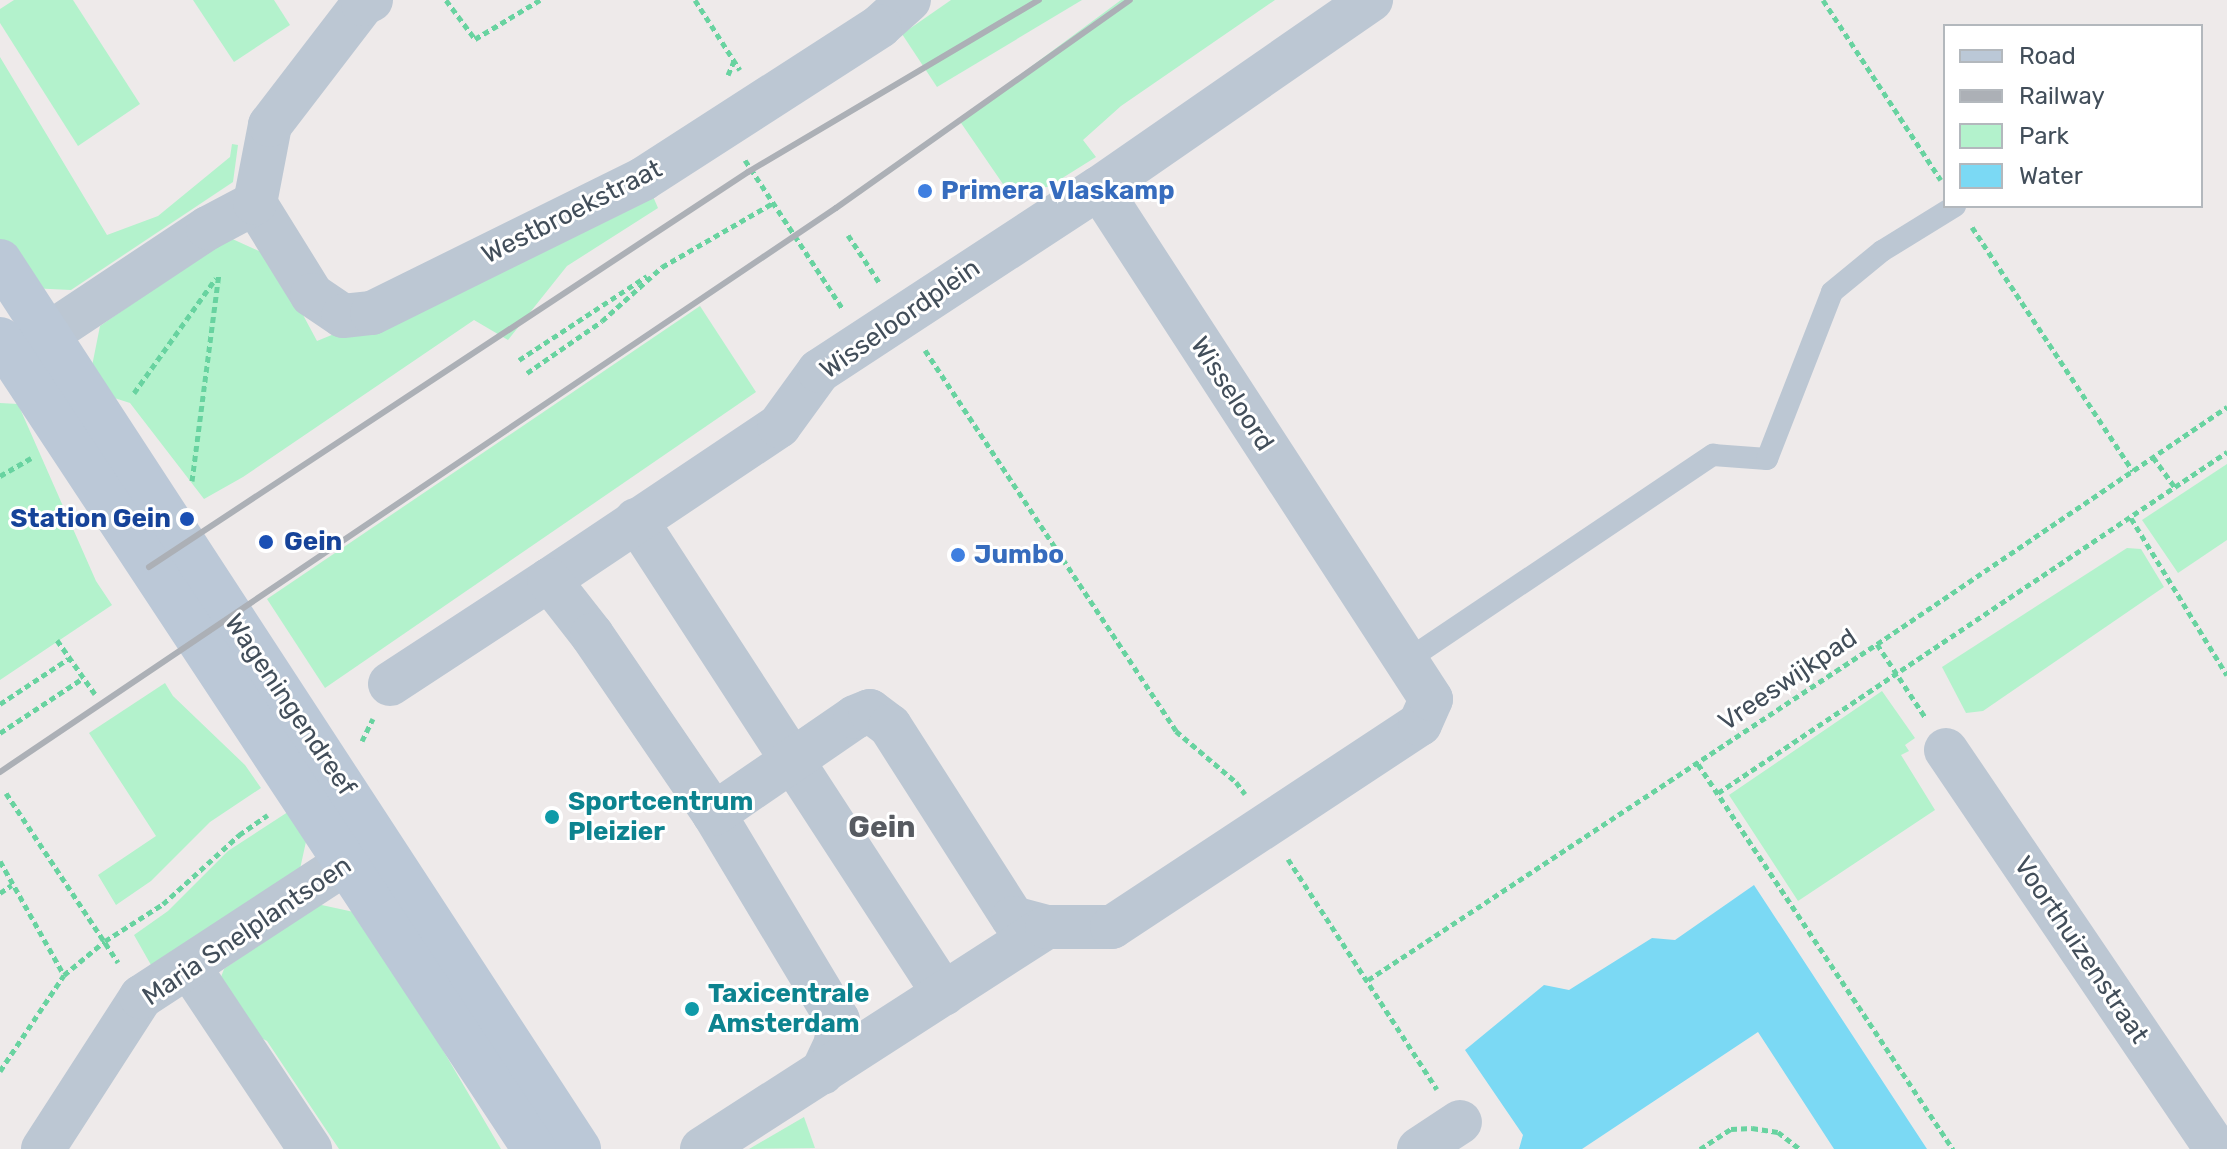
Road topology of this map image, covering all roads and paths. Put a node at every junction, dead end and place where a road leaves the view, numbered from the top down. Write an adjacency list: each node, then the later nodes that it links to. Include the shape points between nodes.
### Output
1 (446, 0): 2 (path, via 475,39)
2 (540, 0)
3 (695, 0): 8 (path)
4 (1371, 0): 13 (street)
5 (1823, 0): 12 (path)
6 (365, 1): 16 (street, via 270,125)
7 (895, 13): 16 (street, Westbroekstraat, bridge, via 643,179 372,313 343,316 312,295)
8 (734, 61): 9 (path); 10 (path)
9 (741, 72)
10 (723, 88)
11 (741, 154): 14 (path)
12 (1943, 183)
13 (1099, 188): 21 (street, Wisseloordplein); 39 (street, Wisseloord)
14 (773, 203): 19 (path); 22 (path)
15 (1961, 213): 30 (path); 39 (lane, via 1882,251 1832,292 1767,459 1713,455)
16 (264, 218): 20 (path); 23 (street, via 208,228 91,307)
17 (848, 235): 21 (path)
18 (0, 261): 23 (street, Wageningendreef)
19 (662, 267): 24 (path); 25 (path, via 602,321)
20 (219, 274): 26 (path, via 141,387); 31 (path)
21 (901, 315): 22 (street, Wisseloordplein); 54 (path, via 1176,731 1236,782)
22 (863, 340): 34 (street, Wisseloordplein, via 819,371 779,426)
23 (15, 350): 52 (street, Wageningendreef); 55 (street, Wageningendreef)
24 (519, 360)
25 (527, 373)
26 (128, 397)
27 (2227, 407): 29 (path, Vreeswijkpad)
28 (2227, 452): 32 (path)
29 (2153, 457): 30 (path, Vreeswijkpad); 32 (path)
30 (2133, 471): 37 (path, Vreeswijkpad)
31 (192, 486)
32 (2175, 487): 33 (path)
33 (2131, 518): 40 (path); 41 (path)
34 (636, 520): 35 (street, Wisseloordplein); 48 (street)
35 (549, 580): 43 (street, Wisseloordplein); 53 (street)
36 (57, 640): 38 (path)
37 (1877, 644): 40 (path); 49 (path, Vreeswijkpad)
38 (68, 659): 42 (path); 45 (path)
39 (1406, 661): 54 (street, Wisseloord, via 1431,699 1420,724)
40 (1897, 674): 47 (path); 51 (path)
41 (2227, 675)
42 (83, 678): 44 (path); 46 (path)
43 (390, 684)
44 (95, 694)
45 (0, 704)
46 (0, 733)
47 (1946, 750): 79 (street, Voorthuizenstraat)
48 (791, 761): 53 (street); 59 (street, via 870,711 890,726 1013,918); 64 (street)
49 (1698, 764): 51 (path); 63 (path, Vreeswijkpad)
50 (6, 793): 60 (path)
51 (1718, 793): 78 (path)
52 (299, 794): 55 (street, Wageningendreef); 60 (path, via 239,835 163,904)
53 (714, 814): 67 (street, via 838,1020 836,1043)
54 (1266, 827): 59 (street, via 1112,927); 63 (path)
55 (362, 852): 61 (street, Maria Snelplantsoen); 72 (street, Wageningendreef); 73 (street, Wageningendreef)
56 (0, 861): 57 (path)
57 (12, 885): 58 (path); 62 (path)
58 (0, 893)
59 (1047, 927): 64 (street)
60 (105, 941): 62 (path); 65 (path)
61 (189, 967): 65 (street, Maria Snelplantsoen); 71 (street)
62 (64, 975): 66 (path)
63 (1368, 980): 68 (path)
64 (944, 994): 67 (street)
65 (141, 997): 70 (street, Maria Snelplantsoen)
66 (0, 1071)
67 (822, 1073): 74 (street)
68 (1432, 1081)
69 (1460, 1122): 75 (street)
70 (43, 1149)
71 (310, 1149)
72 (534, 1149)
73 (579, 1149)
74 (702, 1149)
75 (1419, 1149)
76 (1700, 1149): 77 (path, via 1731,1129 1752,1128 1778,1132)
77 (1800, 1149)
78 (1953, 1149)
79 (2216, 1149)

